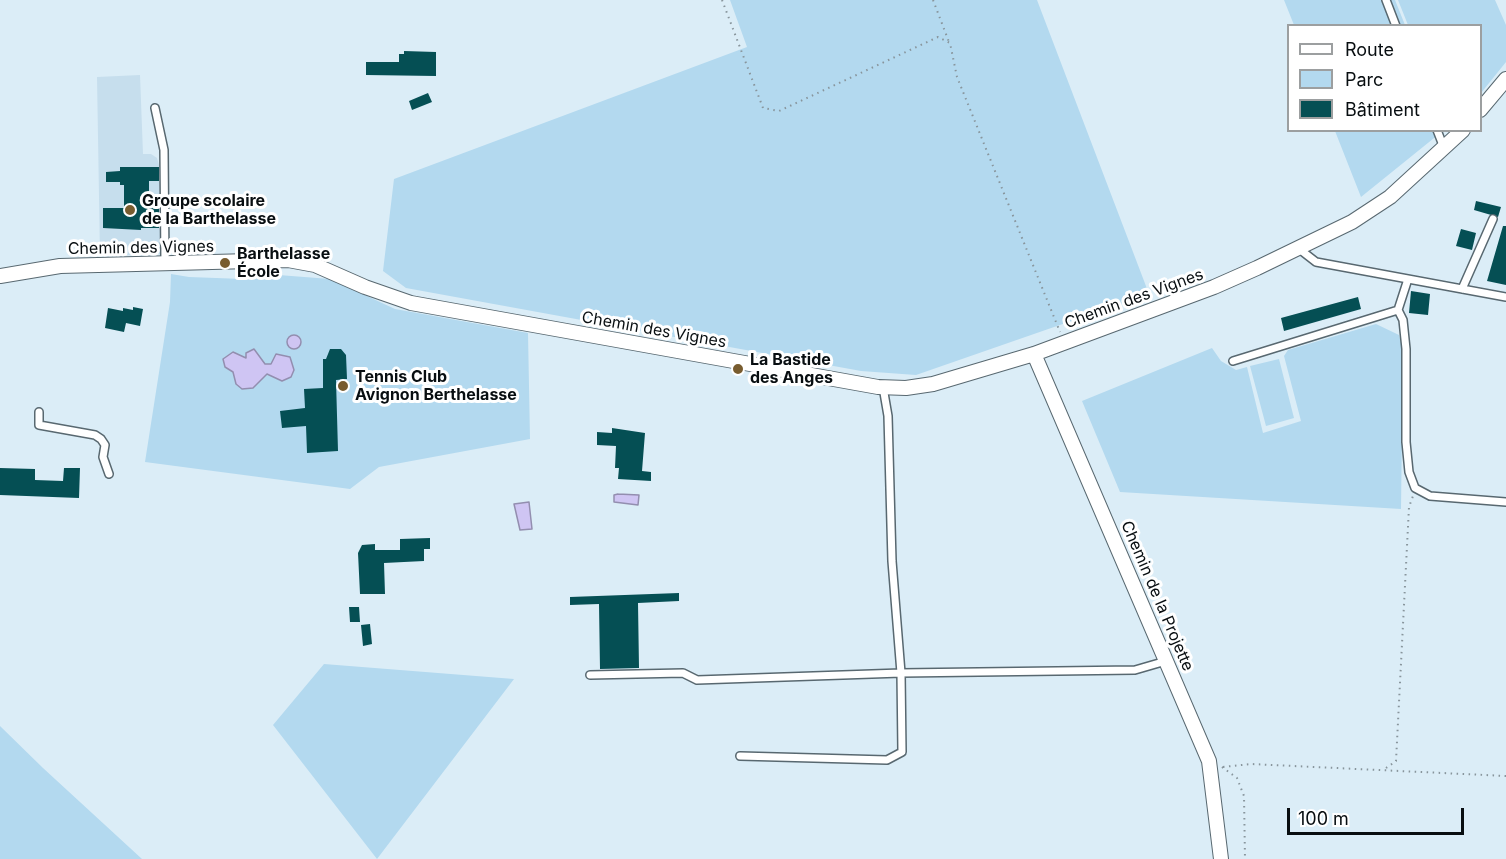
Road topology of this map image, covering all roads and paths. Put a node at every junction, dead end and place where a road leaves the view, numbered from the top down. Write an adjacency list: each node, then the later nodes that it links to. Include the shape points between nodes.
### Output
1 (722, 0): 5 (path, via 763,108 779,111 938,37)
2 (933, 0): 5 (path)
3 (1386, 0): 4 (lane)
4 (1395, 24)
5 (950, 43): 20 (path, via 957,77)
6 (1506, 79): 8 (street)
7 (155, 108): 14 (lane, via 164,150)
8 (1482, 108)
9 (1438, 132): 11 (lane)
10 (1461, 132): 11 (street, Chemin des Vignes)
11 (1445, 149): 13 (street, Chemin des Vignes, via 1390,197 1352,222)
12 (1493, 219): 17 (lane)
13 (1298, 248): 16 (lane, via 1316,262); 20 (street, Chemin des Vignes, via 1214,287)
14 (165, 264): 15 (street, Chemin des Vignes, via 60,266); 23 (street, Chemin des Vignes, via 288,260 315,265 411,303)
15 (0, 276)
16 (1408, 279): 17 (lane); 19 (lane)
17 (1462, 289): 18 (lane)
18 (1506, 297)
19 (1398, 310): 22 (lane); 26 (lane, via 1406,349 1409,472)
20 (1064, 342): 21 (street, Chemin des Vignes)
21 (1034, 354): 23 (street, Chemin des Vignes, via 933,384); 28 (street, Chemin de la Projette)
22 (1233, 361)
23 (883, 387): 29 (lane, via 888,416 892,561)
24 (39, 412): 25 (lane, via 39,425 101,439)
25 (109, 474)
26 (1416, 488): 27 (lane, via 1430,496); 33 (path, via 1409,507 1396,761)
27 (1506, 502)
28 (1166, 660): 29 (lane, via 1135,670); 32 (street, Chemin de la Projette)
29 (901, 673): 30 (lane, via 697,680 683,673); 31 (lane, via 900,755)
30 (590, 675)
31 (740, 756)
32 (1216, 768): 33 (path, via 1251,764); 35 (street, Chemin de la Projette); 36 (path, via 1237,778 1244,796)
33 (1386, 768): 34 (path)
34 (1506, 776)
35 (1221, 859)
36 (1245, 859)

